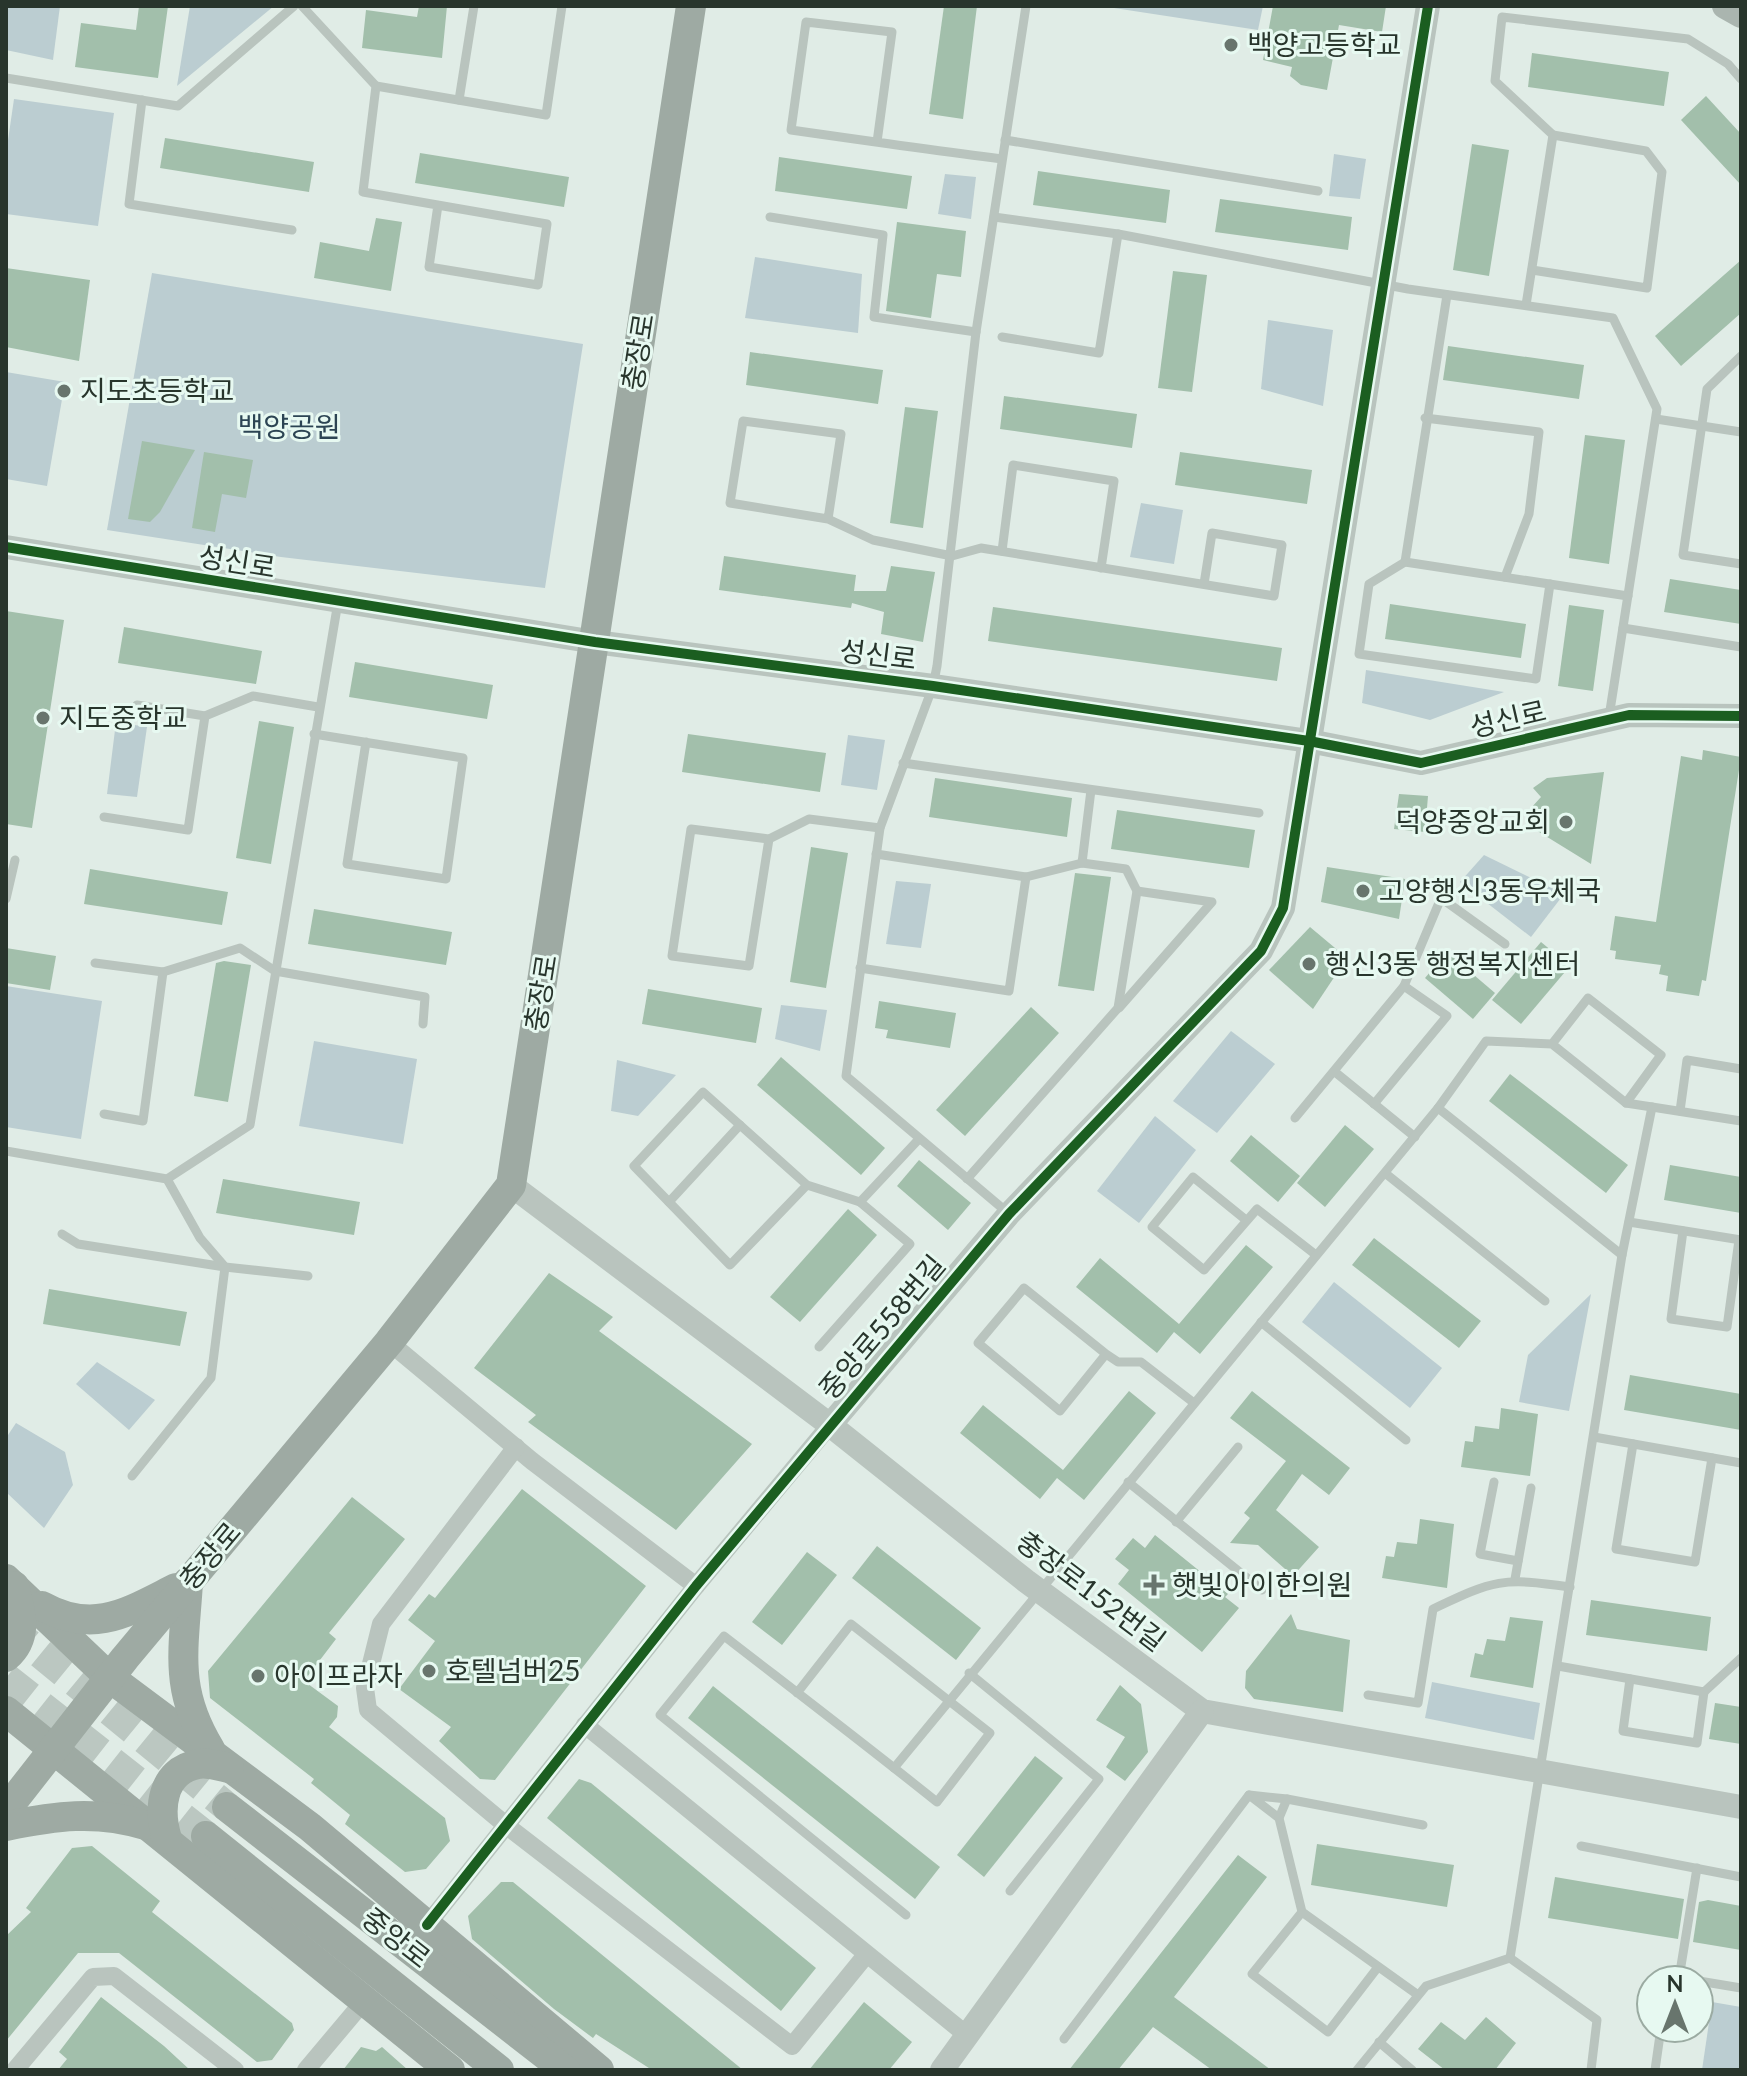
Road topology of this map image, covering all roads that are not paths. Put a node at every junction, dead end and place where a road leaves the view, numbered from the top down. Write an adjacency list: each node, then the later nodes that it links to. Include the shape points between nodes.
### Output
1 (294, 6): 13 (lane, via 178,106)
2 (302, 6): 12 (lane)
3 (474, 6): 14 (lane)
4 (562, 6): 14 (lane, via 546,115)
5 (691, 6): 49 (main road, 충장로)
6 (1026, 6): 16 (lane)
7 (1428, 6): 26 (street, 중앙로558번길)
8 (1725, 6): 9 (main road)
9 (1741, 15)
10 (6, 78): 13 (lane)
11 (1741, 79): 15 (lane, via 1728,64 1688,39 1502,17 1495,81)
12 (376, 86): 14 (lane); 20 (lane, via 363,192)
13 (142, 100): 23 (lane, via 129,204)
14 (459, 100)
15 (1553, 135): 25 (lane); 25 (lane, via 1646,151 1662,172 1647,288)
16 (1005, 140): 18 (lane); 19 (lane)
17 (877, 142): 17 (lane, via 791,130 806,22 892,32); 18 (lane)
18 (1002, 159): 22 (lane)
19 (1318, 191)
20 (438, 205): 20 (lane, via 547,224 538,285 429,267)
21 (770, 217): 29 (lane, via 883,235 874,317)
22 (994, 217): 24 (lane); 29 (lane)
23 (292, 230)
24 (1118, 234): 26 (lane); 30 (lane, via 1099,353)
25 (1532, 270): 28 (lane)
26 (1383, 285): 27 (lane); 58 (street, 중앙로558번길)
27 (1447, 295): 28 (lane); 32 (lane)
28 (1526, 305): 33 (lane, via 1613,318 1657,409)
29 (976, 332): 39 (lane)
30 (1002, 337)
31 (1741, 356): 34 (lane, via 1707,389)
32 (1425, 418): 40 (lane); 43 (lane, via 1539,432 1529,514)
33 (1656, 419): 34 (lane); 46 (lane)
34 (1701, 426): 35 (lane); 41 (lane, via 1683,555)
35 (1741, 432)
36 (828, 519): 36 (lane, via 841,434 743,421 730,503); 39 (lane, via 873,540)
37 (6, 547): 47 (street, 성신로)
38 (1002, 551): 39 (lane, via 981,548); 42 (lane); 42 (lane, via 1013,465 1114,481)
39 (952, 556): 51 (lane)
40 (1405, 562): 43 (lane); 45 (lane, via 1369,584 1359,654 1536,679)
41 (1741, 564)
42 (1101, 568): 44 (lane)
43 (1505, 577): 45 (lane)
44 (1204, 584): 44 (lane, via 1212,533 1282,545 1274,596)
45 (1550, 584): 46 (lane)
46 (1628, 596): 48 (lane)
47 (338, 602): 49 (street, 성신로); 53 (lane)
48 (1623, 628): 50 (lane); 56 (lane)
49 (595, 642): 51 (street, 성신로); 98 (main road, 충장로)
50 (1741, 647)
51 (933, 686): 58 (street, 성신로); 60 (lane)
52 (137, 705): 54 (lane)
53 (318, 707): 54 (lane, via 253,696); 57 (lane)
54 (205, 716): 63 (lane, via 188,830)
55 (1741, 716): 56 (street, 성신로, via 1629,715)
56 (1608, 720): 58 (street, 성신로, via 1421,763)
57 (314, 734): 59 (lane); 75 (lane)
58 (1309, 741): 102 (street, 중앙로558번길, via 1283,908 1261,951)
59 (366, 742): 59 (lane, via 463,758 446,879 347,864)
60 (903, 763): 61 (lane); 64 (lane)
61 (1091, 790): 62 (lane); 68 (lane)
62 (1259, 813)
63 (104, 817)
64 (880, 828): 65 (lane, via 809,819); 66 (lane)
65 (769, 839): 65 (lane, via 691,829 672,956 749,966)
66 (876, 854): 69 (lane); 74 (lane)
67 (15, 860): 71 (lane)
68 (1082, 863): 69 (lane); 70 (lane, via 1126,869)
69 (1026, 877): 74 (lane, via 1009,991)
70 (1137, 891): 78 (lane); 78 (lane, via 1212,902)
71 (6, 899)
72 (1505, 944): 77 (lane, via 1441,898)
73 (95, 963): 76 (lane)
74 (860, 968): 93 (lane, via 846,1076)
75 (275, 971): 76 (lane, via 240,948); 79 (lane, via 425,997); 96 (lane, via 250,1125)
76 (163, 972): 88 (lane, via 143,1121)
77 (1404, 986): 82 (lane); 84 (lane, via 1447,1016)
78 (1118, 1008): 97 (lane)
79 (423, 1024)
80 (1552, 1044): 83 (lane); 83 (lane, via 1588,998 1661,1055); 86 (lane, via 1486,1041)
81 (1741, 1069): 87 (lane, via 1687,1060)
82 (1335, 1072): 84 (lane); 89 (lane)
83 (1626, 1103): 85 (lane)
84 (1374, 1104): 92 (lane)
85 (1652, 1107): 87 (lane); 104 (lane)
86 (1438, 1108): 92 (lane); 109 (lane)
87 (1680, 1111): 90 (lane)
88 (104, 1114)
89 (1295, 1118)
90 (1741, 1121)
91 (740, 1125): 99 (lane); 100 (lane); 100 (lane, via 703,1092 634,1166)
92 (1415, 1137): 95 (lane)
93 (919, 1139): 97 (lane); 101 (lane)
94 (6, 1151): 96 (lane)
95 (1385, 1173): 108 (lane); 112 (lane)
96 (167, 1179): 110 (lane, via 200,1238)
97 (967, 1179): 102 (lane)
98 (511, 1185): 114 (main road, 충장로); 118 (street, 충장로152번길)
99 (807, 1185): 100 (lane, via 730,1265); 101 (lane)
100 (669, 1202)
101 (860, 1202): 115 (lane, via 910,1244)
102 (1009, 1214): 118 (street, 중앙로558번길)
103 (1246, 1220): 103 (lane, via 1204,1270 1152,1227 1193,1177); 108 (lane, via 1257,1209)
104 (1629, 1222): 105 (lane); 109 (lane)
105 (1683, 1231): 107 (lane); 107 (lane, via 1671,1319 1727,1327)
106 (62, 1234): 110 (lane, via 78,1244)
107 (1740, 1240)
108 (1316, 1255): 113 (lane)
109 (1622, 1255): 119 (lane)
110 (225, 1267): 111 (lane); 126 (lane, via 211,1378)
111 (308, 1276)
112 (1545, 1301)
113 (1261, 1322): 117 (lane); 120 (lane)
114 (389, 1342): 122 (street); 133 (main road, 충장로)
115 (819, 1347)
116 (1106, 1354): 116 (lane, via 1024,1288 978,1343 1060,1411); 117 (lane, via 1118,1362 1141,1362)
117 (1194, 1403): 127 (lane)
118 (830, 1425): 134 (street, 중앙로558번길); 138 (street, 충장로152번길)
119 (1594, 1437): 121 (lane); 135 (lane)
120 (1406, 1440)
121 (1633, 1444): 124 (lane); 124 (lane, via 1616,1549 1654,1556 1695,1562)
122 (516, 1447): 134 (street); 164 (street, via 381,1624 365,1688 368,1710)
123 (1238, 1447): 130 (lane)
124 (1712, 1458): 125 (lane)
125 (1741, 1463)
126 (132, 1476)
127 (1128, 1482): 130 (lane); 138 (lane)
128 (1494, 1482): 131 (lane, via 1480,1554)
129 (1531, 1488): 131 (lane)
130 (1176, 1522): 137 (lane)
131 (1518, 1561): 132 (lane)
132 (1515, 1579): 135 (lane); 147 (lane, via 1482,1585 1433,1609 1418,1703)
133 (188, 1582): 136 (main road, via 120,1616 89,1621 65,1619); 143 (main road, 충장로); 153 (main road, via 183,1687 189,1709)
134 (696, 1586): 151 (street, 중앙로558번길)
135 (1570, 1587): 141 (lane)
136 (18, 1589): 139 (main road, via 23,1624 16,1649); 143 (main road)
137 (1262, 1590)
138 (1039, 1591): 142 (lane); 150 (street, 충장로152번길)
139 (6, 1657)
140 (1741, 1658): 145 (lane)
141 (1558, 1666): 144 (lane); 155 (lane)
142 (969, 1673): 148 (lane); 170 (lane, via 1099,1779)
143 (109, 1677): 152 (main road, 충장로); 153 (main road)
144 (1630, 1679): 145 (lane); 145 (lane, via 1623,1731 1697,1743)
145 (1704, 1692)
146 (797, 1693): 148 (lane, via 851,1624); 154 (lane); 172 (lane, via 724,1636 660,1715)
147 (1368, 1695)
148 (949, 1701): 154 (lane); 154 (lane, via 990,1733 937,1802)
149 (6, 1711): 152 (main road)
150 (1202, 1711): 155 (street, 충장로152번길); 182 (street)
151 (585, 1725): 164 (street, 중앙로558번길); 174 (street)
152 (53, 1748): 160 (main road, 충장로); 165 (main road)
153 (222, 1763): 165 (main road, via 200,1763 176,1773 164,1793); 173 (main road, via 310,1827)
154 (894, 1768)
155 (1539, 1773): 159 (street, 충장로152번길); 175 (lane)
156 (1249, 1795): 157 (lane); 161 (lane); 183 (lane)
157 (1287, 1799): 161 (lane); 162 (lane)
158 (227, 1807): 191 (main road, 중앙로)
159 (1741, 1807)
160 (6, 1810)
161 (1279, 1818): 171 (lane)
162 (1423, 1825)
163 (6, 1826): 165 (main road, via 87,1813 118,1816)
164 (507, 1826): 173 (street, 중앙로558번길); 174 (street, via 792,2046)
165 (159, 1833): 181 (main road)
166 (206, 1836): 190 (main road, 중앙로)
167 (1581, 1846): 168 (lane)
168 (1697, 1868): 169 (lane); 176 (lane)
169 (1741, 1877)
170 (1010, 1891)
171 (1302, 1912): 177 (lane); 177 (lane, via 1252,1974 1328,2032)
172 (906, 1915)
173 (427, 1925): 192 (main road)
174 (866, 1955): 182 (street)
175 (1510, 1958): 180 (lane, via 1426,1986); 196 (lane, via 1597,2020)
176 (1681, 1964)
177 (1378, 1967): 180 (lane)
178 (1715, 1983): 179 (lane)
179 (1741, 1988)
180 (1418, 1995): 184 (lane)
181 (364, 2001): 188 (street); 189 (main road)
182 (968, 2036): 193 (street)
183 (1064, 2039)
184 (1379, 2042): 194 (lane); 195 (lane)
185 (1659, 2044): 197 (lane)
186 (15, 2070): 187 (street, via 93,1977 114,1976)
187 (235, 2070)
188 (306, 2070)
189 (450, 2070)
190 (499, 2070)
191 (565, 2070)
192 (599, 2070)
193 (942, 2070)
194 (1357, 2070)
195 (1412, 2070)
196 (1591, 2070)
197 (1655, 2070)

